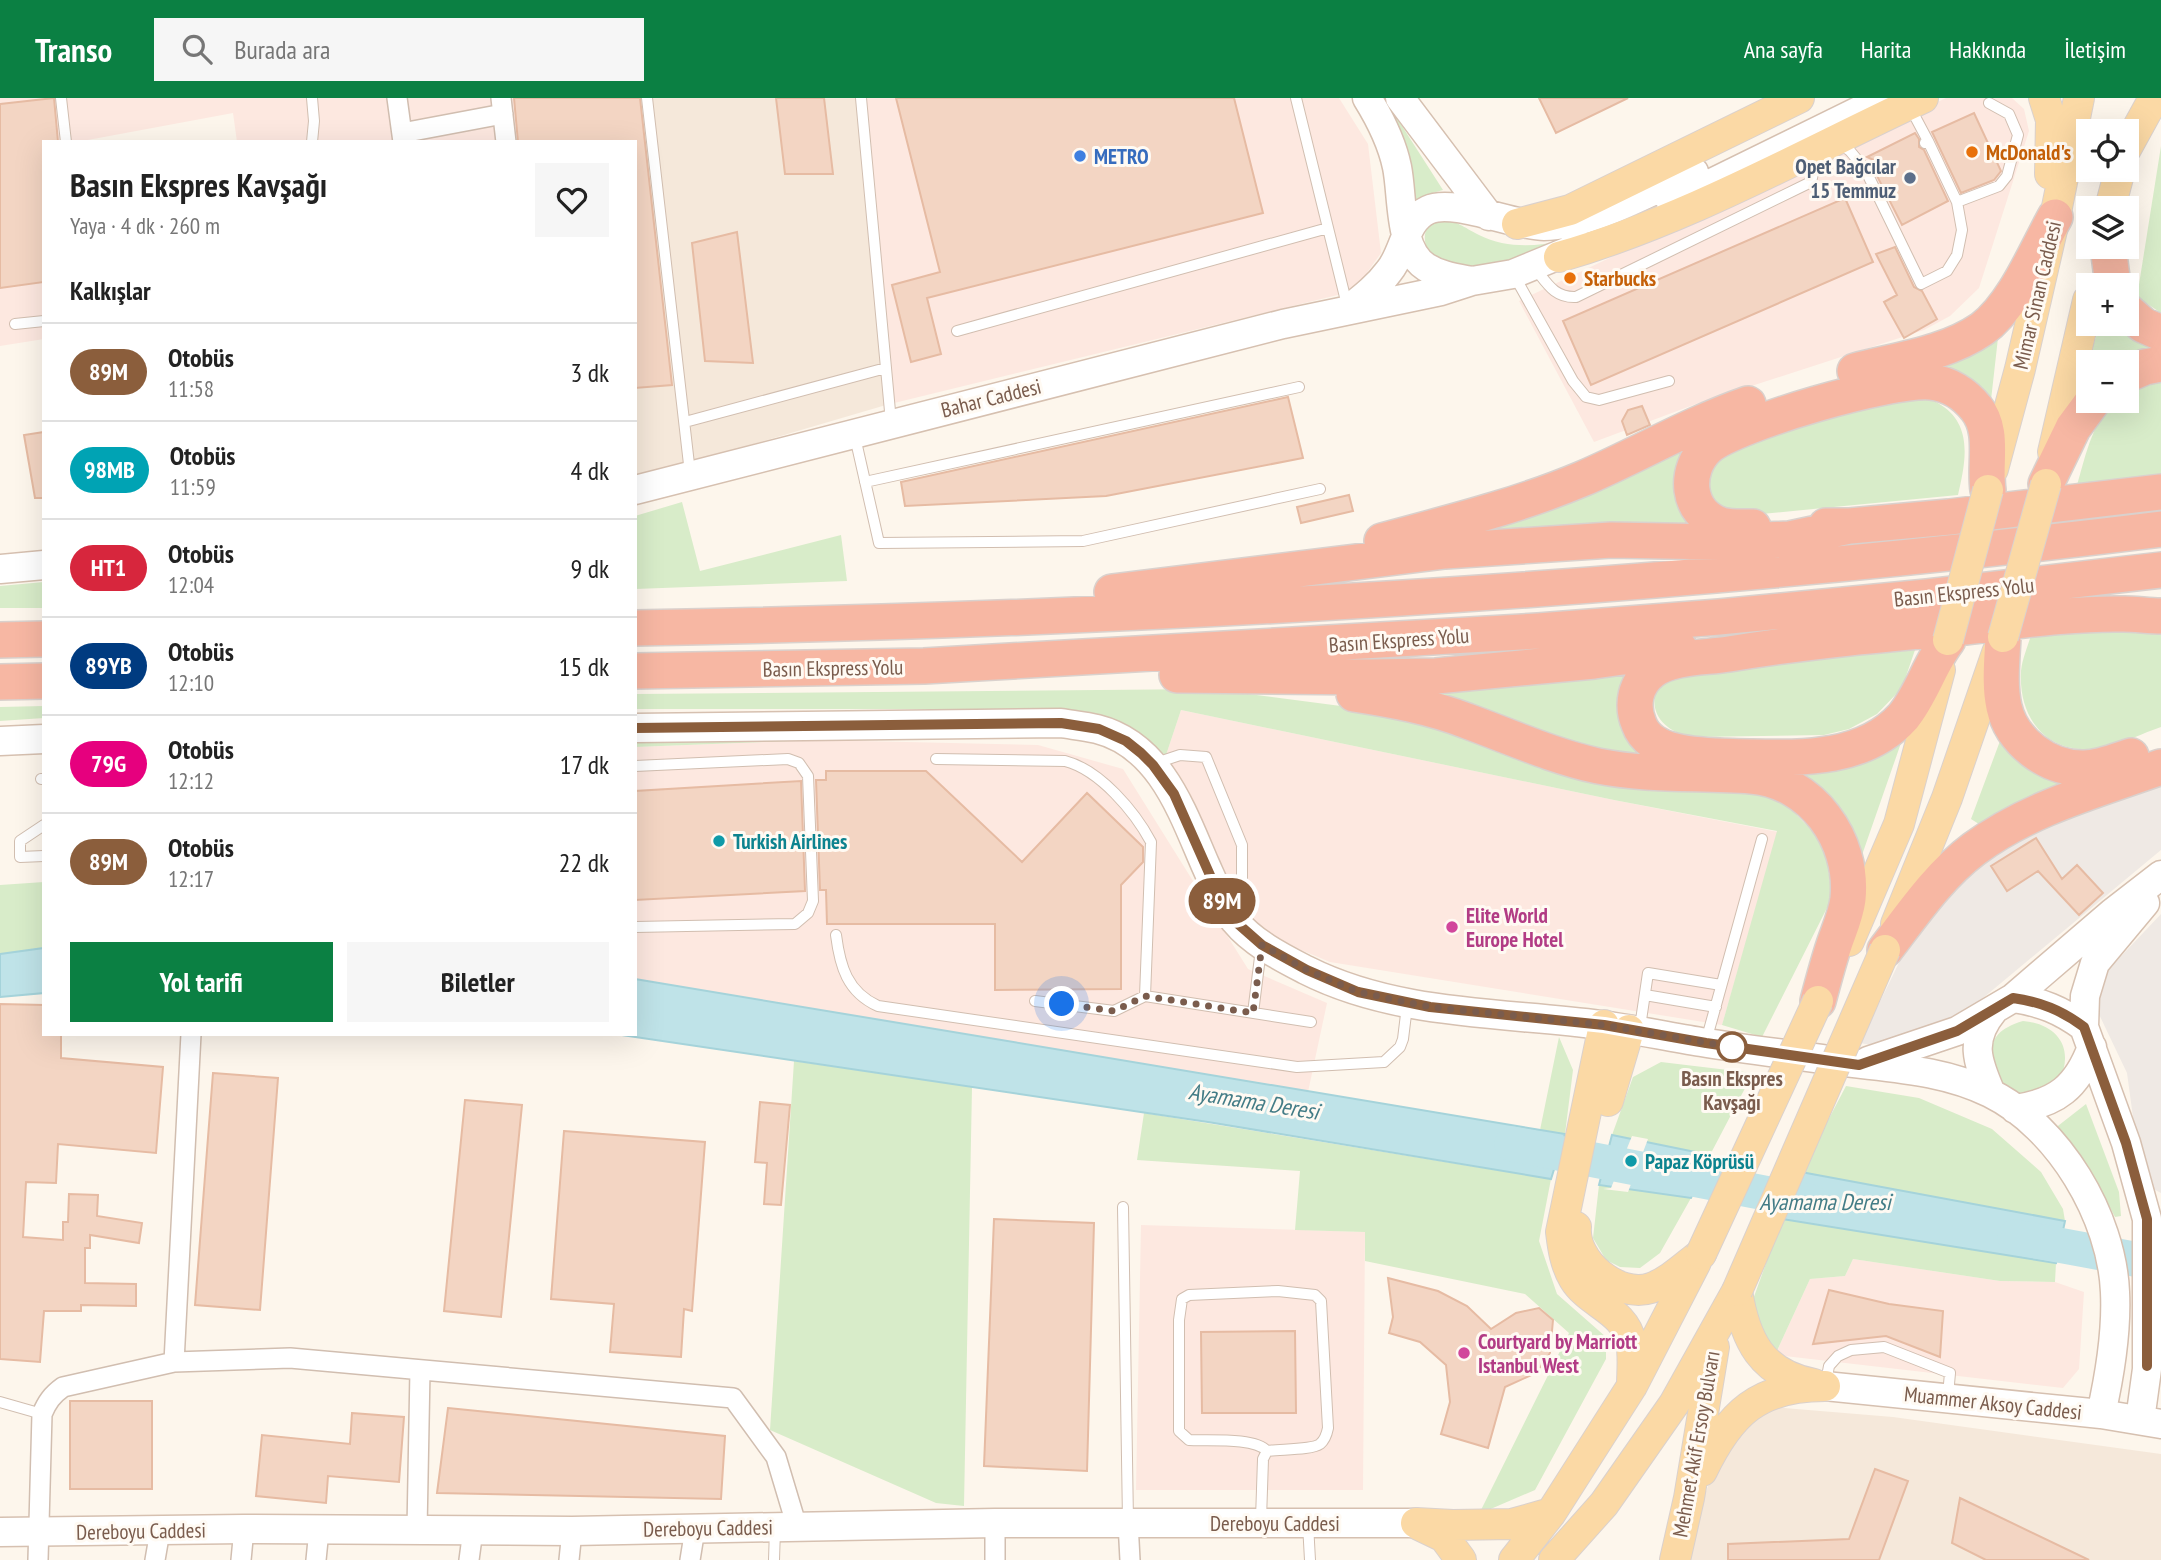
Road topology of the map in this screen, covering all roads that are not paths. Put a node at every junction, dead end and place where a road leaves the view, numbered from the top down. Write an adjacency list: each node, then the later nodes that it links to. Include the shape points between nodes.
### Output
1 (61, 98): 21 (lane)
2 (312, 98): 22 (lane)
3 (397, 98): 20 (street)
4 (647, 98): 45 (lane)
5 (861, 98): 40 (lane)
6 (1296, 98): 28 (lane)
7 (1367, 98): 29 (main road, via 1397,166)
8 (1401, 98): 27 (main road)
9 (1799, 98): 27 (main road, via 1570,210)
10 (1848, 98): 27 (main road, via 1596,215 1570,224 1543,226)
11 (2044, 98): 26 (main road, via 2051,120 2049,166)
12 (2138, 98): 18 (main road)
13 (2154, 98): 19 (main road)
14 (1905, 100): 24 (main road); 25 (lane); 30 (main road)
15 (2078, 100): 26 (main road, Mimar Sinan Caddesi)
16 (1989, 103): 25 (lane, via 2009,114 2018,135 2007,176 1999,186)
17 (502, 106): 20 (street); 23 (street)
18 (2132, 119)
19 (2139, 125)
20 (402, 137)
21 (66, 140)
22 (312, 140)
23 (506, 140)
24 (1824, 146): 25 (lane, via 1850,150 1868,167 1921,284 1947,271 1956,255 1962,230); 30 (main road, via 1679,215); 30 (lane, via 1811,182 1576,297 1564,298 1555,292)
25 (1957, 202)
26 (2056, 217): 53 (main road, Mimar Sinan Caddesi); 60 (highway, via 1999,312 1966,338 1724,412 1583,479 1536,496)
27 (1503, 220): 29 (main road, via 1440,207 1412,223)
28 (1328, 228): 32 (lane); 36 (lane)
29 (1406, 236): 31 (main road, via 1425,267); 32 (main road, via 1390,270)
30 (1535, 266): 31 (main road); 42 (lane, via 1573,381 1586,397 1599,400)
31 (1472, 281): 32 (main road, Bahar Caddesi)
32 (1348, 310): 46 (main road, Bahar Caddesi)
33 (42, 321): 35 (lane)
34 (2139, 321): 37 (highway)
35 (15, 324)
36 (957, 331)
37 (2161, 333)
38 (2080, 336): 50 (main road)
39 (2161, 364): 41 (highway)
40 (886, 368): 45 (lane); 46 (lane)
41 (2139, 370)
42 (1669, 381)
43 (1298, 387): 49 (lane)
44 (2084, 413): 50 (highway)
45 (685, 422): 48 (lane)
46 (892, 424): 47 (main road, Bahar Caddesi)
47 (854, 433): 48 (main road, Bahar Caddesi); 49 (lane)
48 (691, 475): 51 (main road, Bahar Caddesi)
49 (865, 482): 52 (lane, via 879,542 1083,541)
50 (2046, 484): 66 (main road, Mehmet Akif Ersoy Bulvarı, bridge)
51 (637, 489)
52 (1320, 489)
53 (1988, 490): 55 (highway, via 1985,422 1953,388 1920,382 1870,390 1745,428 1709,447 1690,475 1699,508 1720,524); 69 (main road, Mimar Sinan Caddesi, bridge)
54 (2161, 492): 55 (highway)
55 (1850, 526): 60 (highway, via 1789,539 1558,543)
56 (2161, 529): 64 (highway, Basın Ekspress Yolu, via 1850,563 1457,594)
57 (42, 565): 58 (main road)
58 (0, 569)
59 (2161, 570): 71 (highway, Basın Ekspress Yolu, via 1615,625)
60 (1262, 573): 64 (highway, via 1141,590 960,602)
61 (2161, 606): 62 (highway)
62 (2124, 614): 63 (highway); 70 (highway)
63 (2161, 615)
64 (862, 624): 65 (highway, Basın Ekspress Yolu)
65 (637, 628)
66 (2003, 637): 79 (highway, via 2004,710 2022,741 2042,758 2084,768); 93 (main road, Mehmet Akif Ersoy Bulvarı, via 1947,798)
67 (42, 639): 68 (highway)
68 (0, 640)
69 (1948, 640): 70 (highway, via 1903,717 1877,737 1841,752 1778,757 1695,754 1662,747 1639,727 1636,695 1651,671 1669,663); 98 (main road, Mimar Sinan Caddesi, via 1899,824 1843,956)
70 (1777, 645): 73 (highway, via 1720,645 1436,676)
71 (924, 666): 72 (highway, Basın Ekspress Yolu); 73 (highway, via 973,679 1002,680)
72 (637, 671)
73 (1237, 675): 98 (highway, via 1399,701 1600,766 1752,776 1796,790 1832,828 1848,871 1847,901)
74 (42, 681): 75 (highway)
75 (0, 682)
76 (637, 728): 81 (main road, via 1061,723 1117,737)
77 (42, 738): 78 (main road)
78 (0, 741)
79 (2161, 746)
80 (936, 759): 96 (lane, via 1066,761 1092,772 1139,820 1151,842)
81 (1153, 765): 88 (lane, via 1181,755 1206,757 1242,845); 92 (main road, via 1174,794 1221,900 1237,923)
82 (637, 766): 90 (lane, via 788,759 799,763 808,776 814,894 808,913 795,924)
83 (2161, 767): 93 (highway, via 2018,821 1973,850 1948,872)
84 (42, 826): 86 (lane, via 20,841 20,857)
85 (1762, 839): 94 (lane)
86 (42, 856)
87 (2161, 875): 100 (main road)
88 (1242, 880)
89 (2161, 886): 106 (main road, via 2095,963 2085,996)
90 (637, 928)
91 (836, 935): 99 (lane, via 847,980 861,997 878,1006 1297,1067 1377,1063 1390,1058 1403,1039)
92 (1262, 945): 99 (main road, via 1358,992); 102 (lane)
93 (1885, 950): 114 (main road, Mehmet Akif Ersoy Bulvarı, bridge)
94 (1721, 985): 95 (lane, via 1648,973); 101 (lane)
95 (1645, 995): 101 (lane); 104 (lane)
96 (1145, 996): 97 (lane, via 1114,1011); 102 (lane)
97 (1035, 1000)
98 (1818, 1001): 113 (main road, Mimar Sinan Caddesi, bridge)
99 (1408, 1002): 104 (main road)
100 (2003, 1004): 106 (main road, via 2046,1004 2069,1016); 108 (main road, via 1957,1031); 109 (main road, via 1981,1025 1977,1042)
101 (1716, 1007): 107 (lane)
102 (1253, 1013): 103 (lane)
103 (1311, 1022)
104 (1624, 1029): 107 (main road); 112 (main road, via 1606,1069)
105 (191, 1036): 116 (street)
106 (2088, 1037): 110 (main road, via 2076,1080 2060,1095 2037,1106); 124 (main road, via 2147,1210)
107 (1706, 1043): 108 (main road)
108 (1859, 1065): 109 (main road, via 1951,1077)
109 (1991, 1094): 110 (main road)
110 (2015, 1109): 123 (main road, via 2071,1168 2099,1218 2110,1256 2115,1292 2110,1373)
111 (1123, 1207): 128 (lane)
112 (1570, 1223): 113 (main road, via 1581,1252 1596,1271 1617,1286 1649,1289); 118 (main road, via 1561,1232 1563,1254 1574,1279 1624,1326 1631,1341)
113 (1700, 1254): 118 (main road, Mimar Sinan Caddesi)
114 (1737, 1291): 115 (main road, Mehmet Akif Ersoy Bulvarı); 119 (main road, via 1748,1337 1766,1360 1778,1371)
115 (1717, 1328): 126 (main road, Mehmet Akif Ersoy Bulvarı); 155 (main road, Mehmet Akif Ersoy Bulvarı, via 1674,1404 1604,1504)
116 (174, 1362): 117 (street, via 290,1358); 122 (street, via 63,1387 53,1394)
117 (420, 1370): 133 (street, via 733,1398 776,1458); 137 (street)
118 (1632, 1386): 127 (main road, Mimar Sinan Caddesi)
119 (1825, 1386): 120 (main road, Muammer Aksoy Caddesi); 120 (lane, via 1829,1366 1838,1356 1884,1347 1950,1373); 126 (main road, via 1786,1389 1735,1418 1718,1439)
120 (1948, 1398): 123 (main road, Muammer Aksoy Caddesi)
121 (0, 1402): 122 (lane)
122 (42, 1414): 142 (street)
123 (2101, 1414): 124 (main road, Muammer Aksoy Caddesi)
124 (2151, 1422)
125 (1268, 1451): 125 (lane, via 1320,1445 1326,1435 1320,1297 1278,1291 1184,1296 1179,1320 1179,1431 1189,1440 1252,1443); 130 (lane, via 1263,1459)
126 (1689, 1498): 156 (main road, Mehmet Akif Ersoy Bulvarı)
127 (1551, 1513): 132 (main road, via 1512,1524); 154 (main road, Mimar Sinan Caddesi)
128 (1128, 1522): 129 (main road, Dereboyu Caddesi); 130 (main road, Dereboyu Caddesi); 151 (street)
129 (995, 1523): 133 (main road, Dereboyu Caddesi); 150 (street)
130 (1261, 1523): 131 (main road, Dereboyu Caddesi)
131 (1308, 1523): 132 (main road, Dereboyu Caddesi); 152 (lane)
132 (1416, 1523): 153 (main road, via 1444,1537)
133 (786, 1527): 135 (main road, Dereboyu Caddesi); 149 (lane)
134 (244, 1529): 136 (main road, Dereboyu Caddesi); 139 (main road, Dereboyu Caddesi); 144 (street)
135 (695, 1529): 140 (main road, Dereboyu Caddesi); 148 (street)
136 (319, 1530): 137 (main road, Dereboyu Caddesi); 145 (street)
137 (417, 1530): 138 (main road, Dereboyu Caddesi)
138 (473, 1530): 140 (main road, Dereboyu Caddesi); 146 (street)
139 (160, 1531): 142 (main road, Dereboyu Caddesi); 143 (street)
140 (572, 1531): 147 (street)
141 (0, 1532): 142 (main road, Dereboyu Caddesi)
142 (38, 1546)
143 (155, 1560)
144 (240, 1560)
145 (316, 1560)
146 (469, 1560)
147 (569, 1560)
148 (690, 1560)
149 (774, 1560)
150 (995, 1560)
151 (1130, 1560)
152 (1310, 1560)
153 (1461, 1560)
154 (1514, 1560)
155 (1554, 1560)
156 (1675, 1560)

